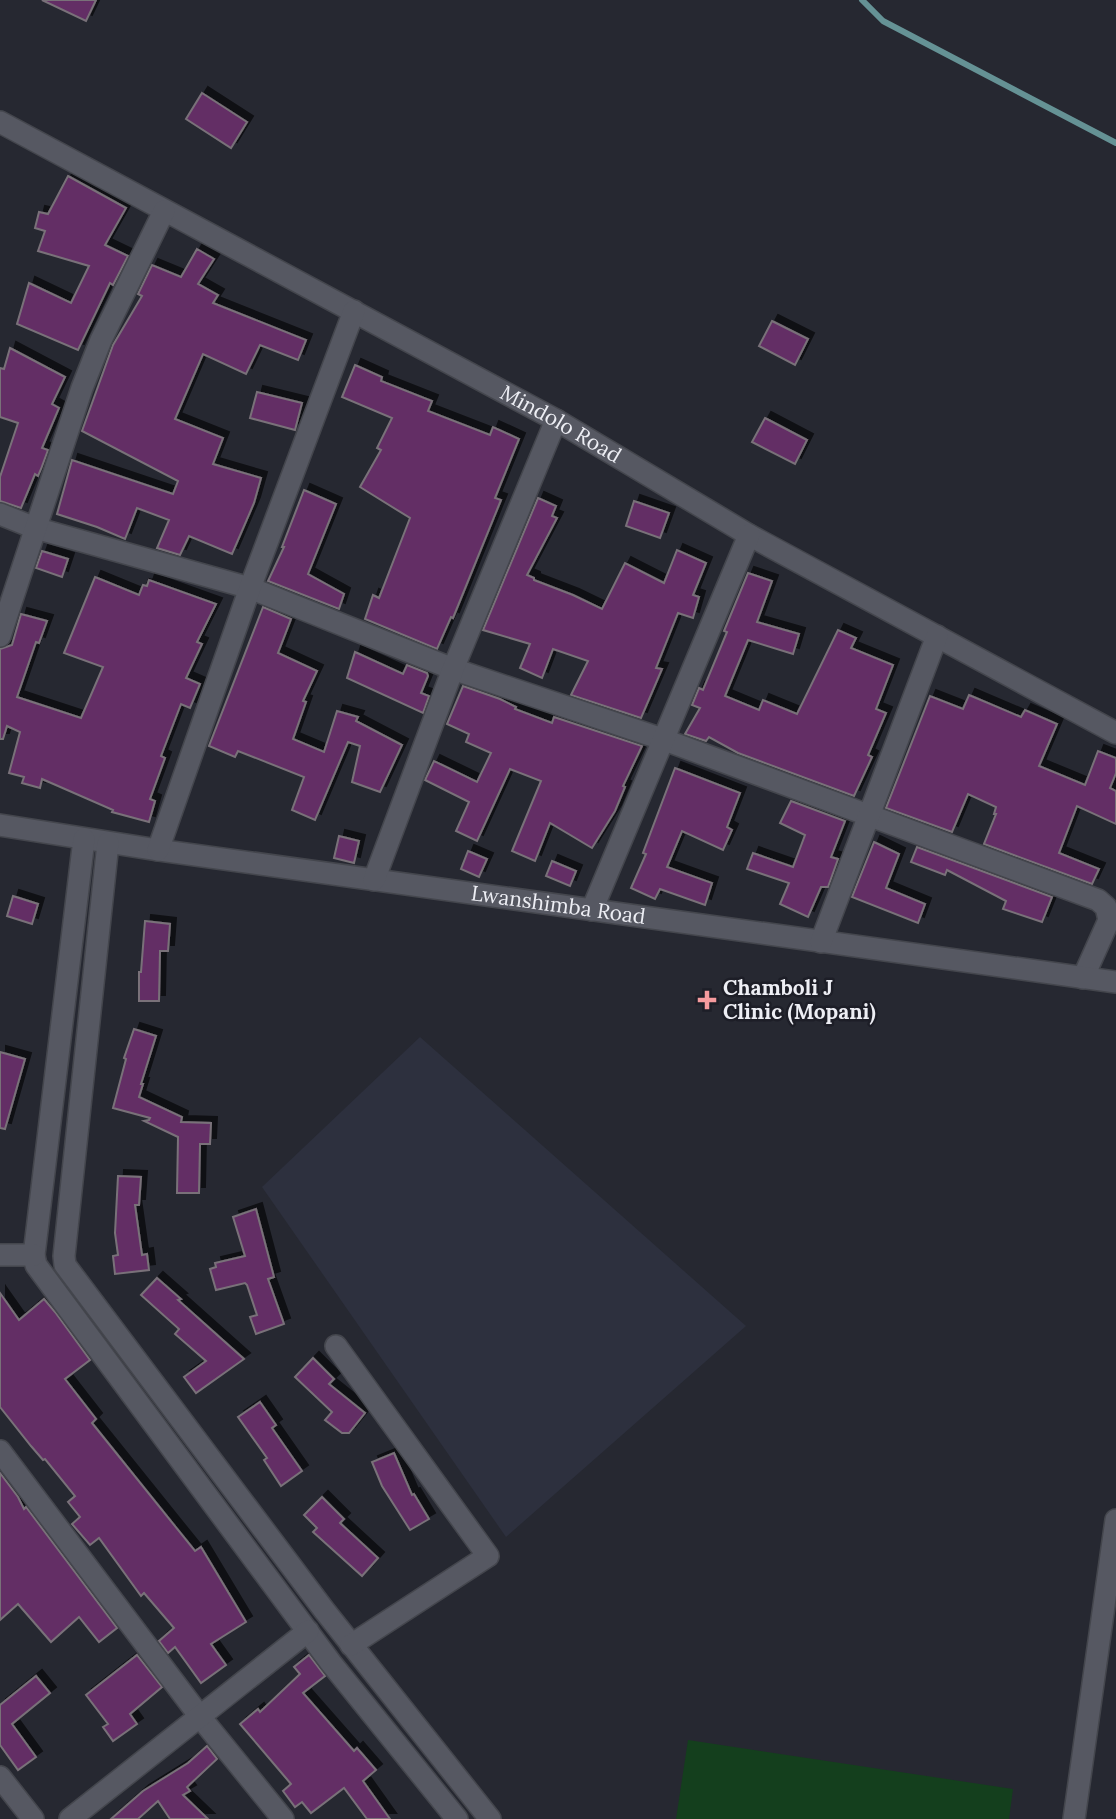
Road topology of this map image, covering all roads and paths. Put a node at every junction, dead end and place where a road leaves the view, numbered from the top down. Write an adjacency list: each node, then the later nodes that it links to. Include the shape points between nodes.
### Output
1 (0, 122): 2 (street, Mindolo Road)
2 (164, 211): 3 (street, Mindolo Road); 6 (street, via 101,340)
3 (354, 311): 4 (street, Mindolo Road); 8 (street)
4 (556, 420): 7 (street, Mindolo Road); 11 (street)
5 (0, 514): 6 (street)
6 (36, 528): 8 (street); 9 (street)
7 (748, 535): 10 (street, Mindolo Road); 13 (street)
8 (250, 588): 11 (street); 18 (street)
9 (0, 636)
10 (937, 636): 12 (street, Mindolo Road); 14 (street)
11 (453, 669): 13 (street); 19 (street)
12 (1116, 733)
13 (662, 739): 14 (street); 20 (street)
14 (870, 815): 21 (street); 22 (street, via 1098,900 1106,907 1109,920)
15 (0, 825): 16 (street, Lwanshimba Road)
16 (85, 839): 17 (street, Lwanshimba Road); 25 (street)
17 (108, 843): 18 (street, Lwanshimba Road); 30 (street, via 65,1265)
18 (158, 850): 19 (street, Lwanshimba Road)
19 (374, 880): 20 (street, Lwanshimba Road)
20 (592, 910): 21 (street, Lwanshimba Road)
21 (821, 942): 22 (street, Lwanshimba Road)
22 (1083, 978): 23 (street, Lwanshimba Road)
23 (1116, 982)
24 (0, 1255): 25 (street)
25 (34, 1255): 29 (street, via 41,1275)
26 (336, 1346): 30 (street, via 488,1556)
27 (0, 1451): 31 (street)
28 (1116, 1520): 39 (street)
29 (308, 1631): 31 (street); 34 (street)
30 (351, 1645): 33 (street)
31 (201, 1718): 36 (street); 37 (street)
32 (0, 1777): 35 (street)
33 (472, 1797): 34 (street); 38 (street)
34 (454, 1816)
35 (33, 1819)
36 (70, 1819)
37 (283, 1819)
38 (490, 1819)
39 (1074, 1819)

